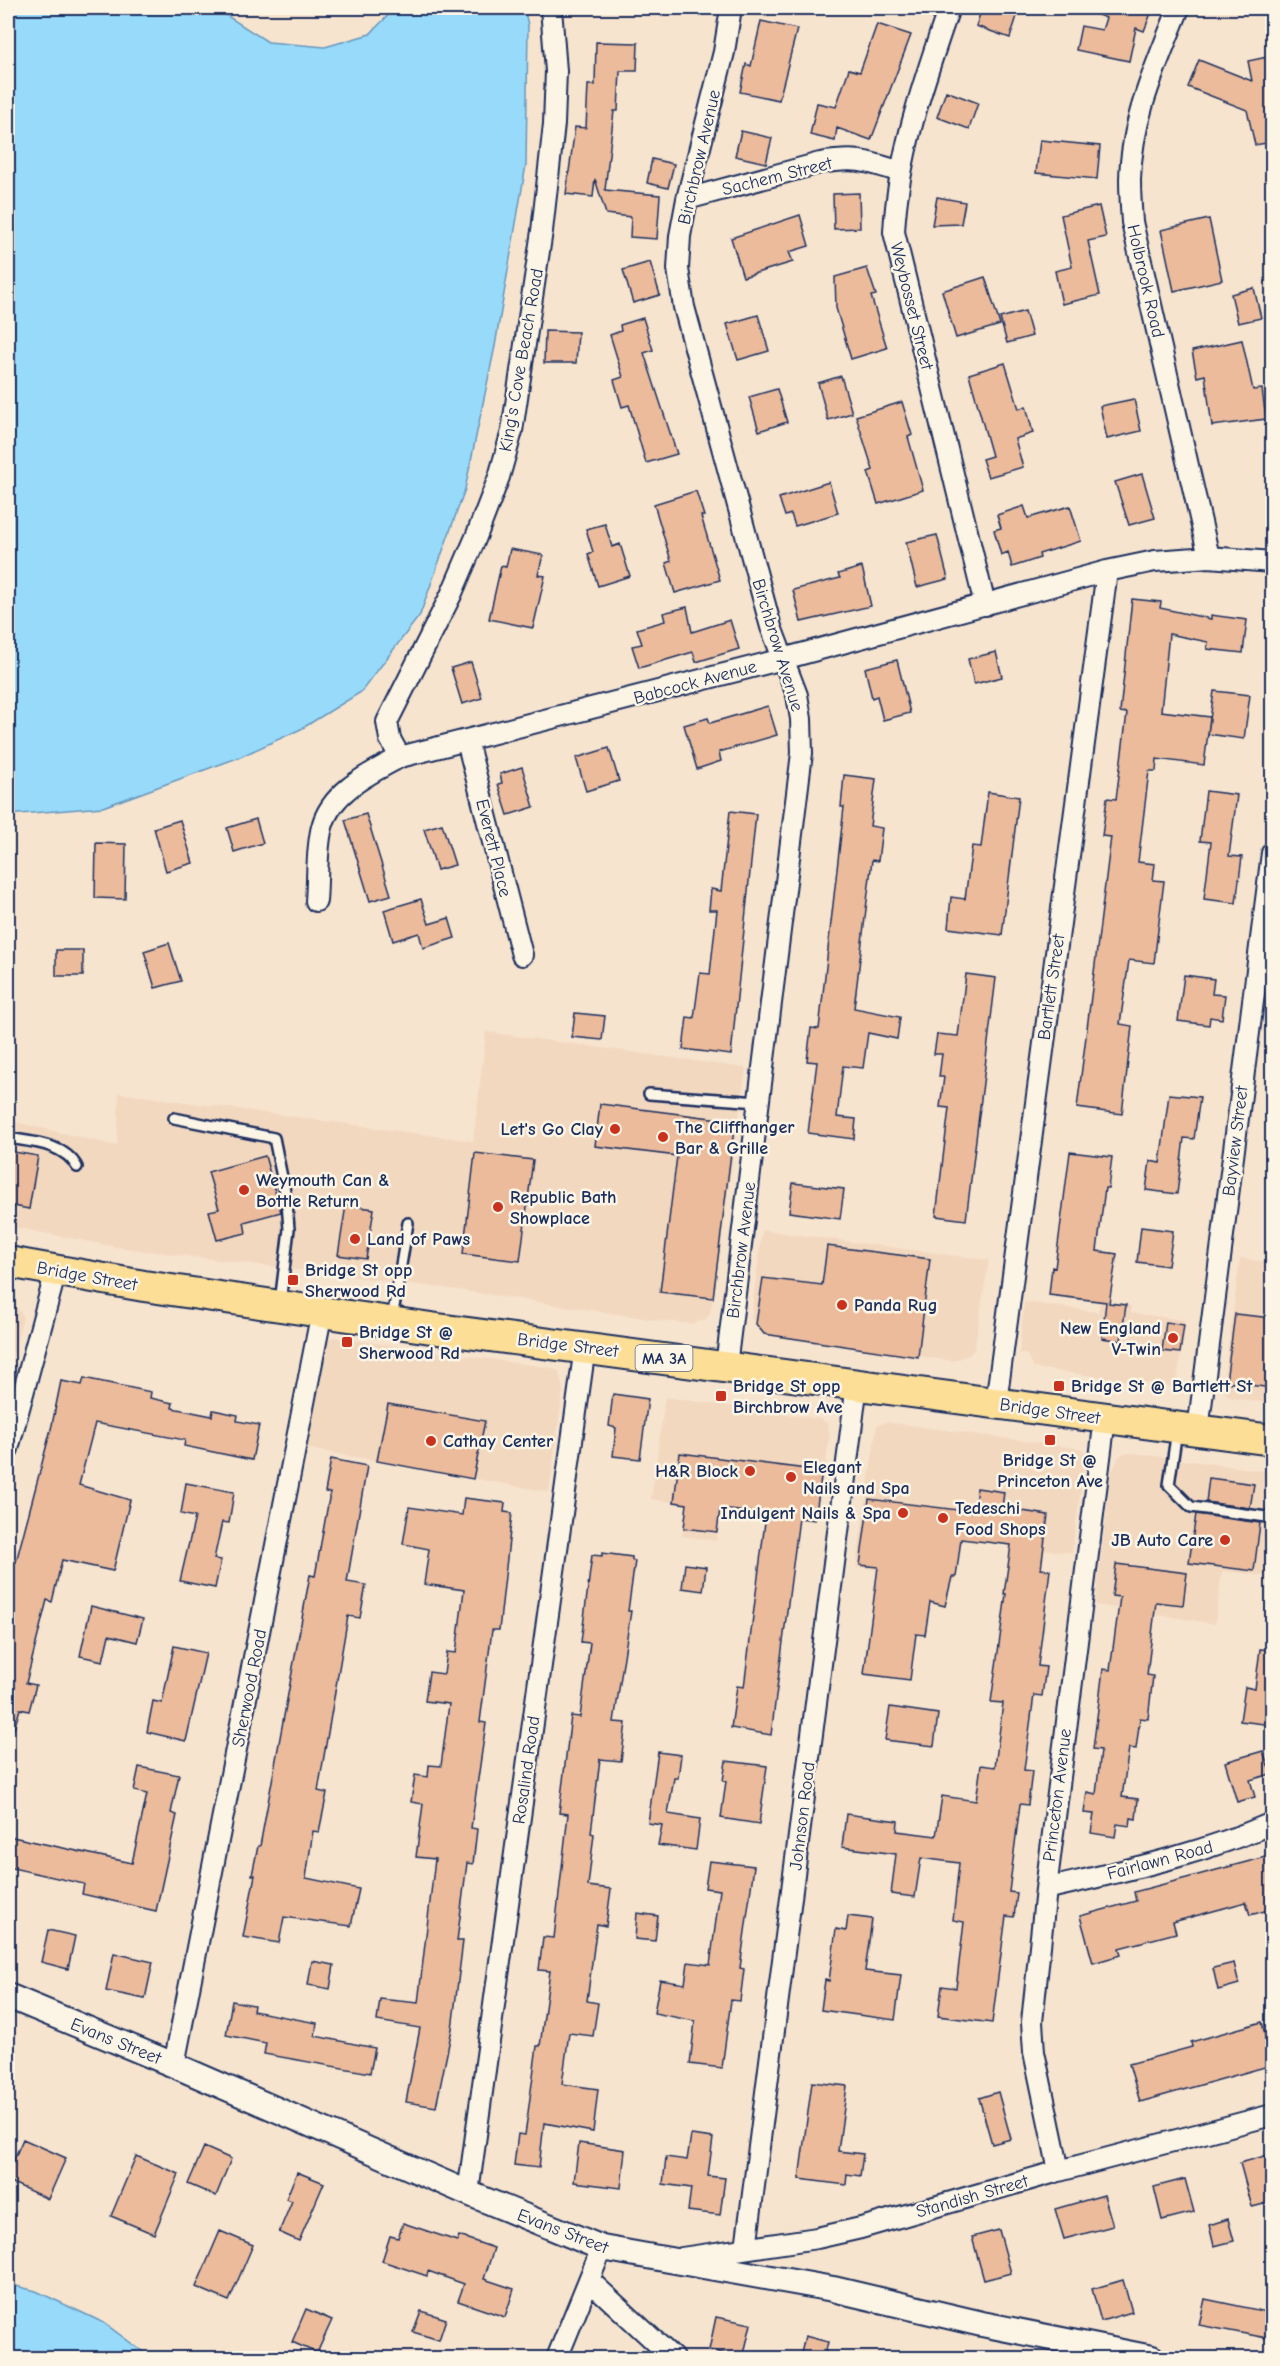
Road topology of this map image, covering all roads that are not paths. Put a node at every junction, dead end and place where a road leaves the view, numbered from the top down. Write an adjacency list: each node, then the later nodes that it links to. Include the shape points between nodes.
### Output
1 (551, 8): 13 (street, King's Cove Beach Road, via 556,71 554,124 512,431 476,537 387,722 390,739)
2 (731, 8): 6 (street, Birchbrow Avenue, via 724,52)
3 (949, 8): 5 (street, Weybosset Street, via 912,117)
4 (1179, 8): 7 (street, Holbrook Road, via 1138,118 1130,180 1131,211)
5 (901, 172): 6 (street, Sachem Street, via 866,161 842,160); 10 (street, Weybosset Street, via 894,232)
6 (687, 199): 11 (street, Birchbrow Avenue, via 678,268 684,307)
7 (1209, 557): 8 (street, Babcock Avenue); 9 (street, Babcock Avenue)
8 (1272, 562)
9 (1107, 570): 10 (street, Babcock Avenue); 31 (street, Bartlett Street)
10 (985, 605): 11 (street, Babcock Avenue)
11 (783, 659): 12 (street, Babcock Avenue); 18 (street, Birchbrow Avenue, via 797,695 801,753)
12 (467, 741): 13 (street, Babcock Avenue); 16 (street, Everett Place)
13 (400, 757): 15 (street, Babcock Avenue, via 344,792 327,814)
14 (1272, 852): 33 (street, Bayview Street)
15 (316, 901)
16 (522, 955)
17 (649, 1094): 18 (lane)
18 (759, 1102): 29 (street, Birchbrow Avenue)
19 (174, 1118): 25 (lane, via 274,1138 289,1229)
20 (8, 1138): 21 (lane, via 58,1149)
21 (76, 1167)
22 (408, 1223): 27 (lane)
23 (8, 1262): 24 (main road, Bridge Street / MA 3A)
24 (56, 1271): 25 (main road, Bridge Street / MA 3A); 35 (street)
25 (280, 1306): 26 (main road, Bridge Street / MA 3A)
26 (322, 1311): 27 (main road, Bridge Street / MA 3A); 40 (street, Sherwood Road)
27 (392, 1322): 28 (main road, Bridge Street / MA 3A)
28 (585, 1347): 29 (main road, Bridge Street / MA 3A); 43 (street, Rosalind Road)
29 (726, 1366): 30 (main road, Bridge Street / MA 3A)
30 (857, 1384): 31 (main road, Bridge Street / MA 3A); 45 (street, Johnson Road)
31 (996, 1404): 32 (main road, Bridge Street / MA 3A)
32 (1105, 1418): 33 (main road, Bridge Street / MA 3A); 38 (street, Princeton Avenue)
33 (1188, 1429): 34 (main road, Bridge Street / MA 3A); 36 (lane, via 1169,1485 1191,1507 1267,1518)
34 (1272, 1440)
35 (8, 1449)
36 (1272, 1515)
37 (1272, 1823): 38 (street, Fairlawn Road, via 1230,1841)
38 (1046, 1889): 42 (street, Princeton Avenue, via 1033,2032)
39 (8, 1996): 40 (street, Evans Street)
40 (174, 2065): 43 (street, Evans Street)
41 (1272, 2115): 42 (street, Standish Street)
42 (1059, 2171): 45 (street, Standish Street, via 861,2228)
43 (468, 2193): 44 (street, Evans Street)
44 (602, 2248): 46 (street, Evans Street); 47 (street)
45 (746, 2248): 46 (street, Standish Street)
46 (668, 2260): 50 (street, Evans Street, via 833,2289)
47 (589, 2280): 48 (street); 49 (street)
48 (557, 2358)
49 (672, 2358)
50 (1152, 2358)

